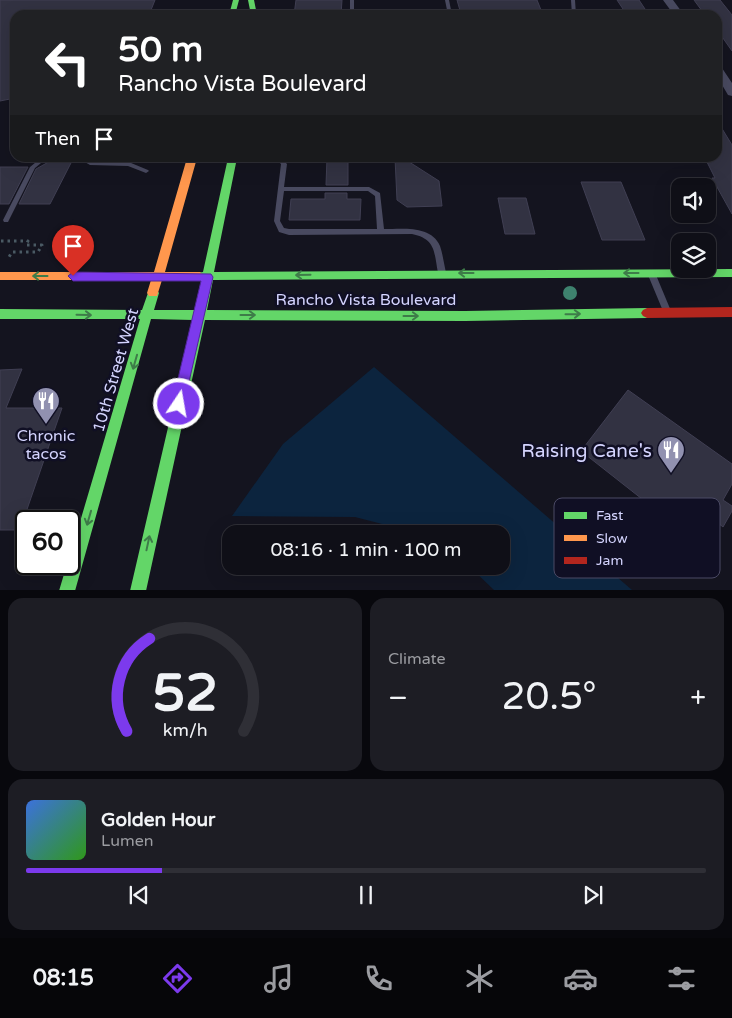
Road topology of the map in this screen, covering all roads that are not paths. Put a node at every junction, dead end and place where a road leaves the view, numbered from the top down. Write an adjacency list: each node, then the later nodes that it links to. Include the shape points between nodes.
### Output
1 (264, 2): 2 (main road)
2 (262, 10)
3 (722, 76): 4 (street)
4 (732, 92)
5 (38, 162): 14 (lane)
6 (88, 162): 11 (lane)
7 (122, 162): 11 (lane)
8 (191, 162): 20 (main road, 10th Street West)
9 (231, 162): 21 (main road)
10 (282, 162): 13 (lane)
11 (126, 164): 12 (lane)
12 (146, 171)
13 (280, 189): 15 (lane, via 369,188 378,195); 15 (lane, via 277,221 281,230)
14 (6, 220)
15 (381, 232): 16 (lane, via 426,233 434,240)
16 (442, 273): 17 (main road, Rancho Vista Boulevard, one-way to 16); 21 (main road, Rancho Vista Boulevard, one-way to 21)
17 (651, 273): 18 (main road, Rancho Vista Boulevard); 22 (lane)
18 (732, 274)
19 (0, 276): 20 (main road, Rancho Vista Boulevard, one-way to 19)
20 (159, 277): 21 (main road, Rancho Vista Boulevard); 25 (main road, 10th Street West)
21 (208, 277): 26 (main road)
22 (668, 312): 23 (main road, Rancho Vista Boulevard); 26 (main road, Rancho Vista Boulevard, one-way to 22, via 466,316)
23 (732, 312)
24 (0, 314): 25 (main road, Rancho Vista Boulevard, one-way to 25)
25 (148, 315): 26 (main road, Rancho Vista Boulevard); 27 (main road, 10th Street West, one-way to 27)
26 (200, 315): 28 (main road, one-way to 26)
27 (68, 590)
28 (138, 590)

